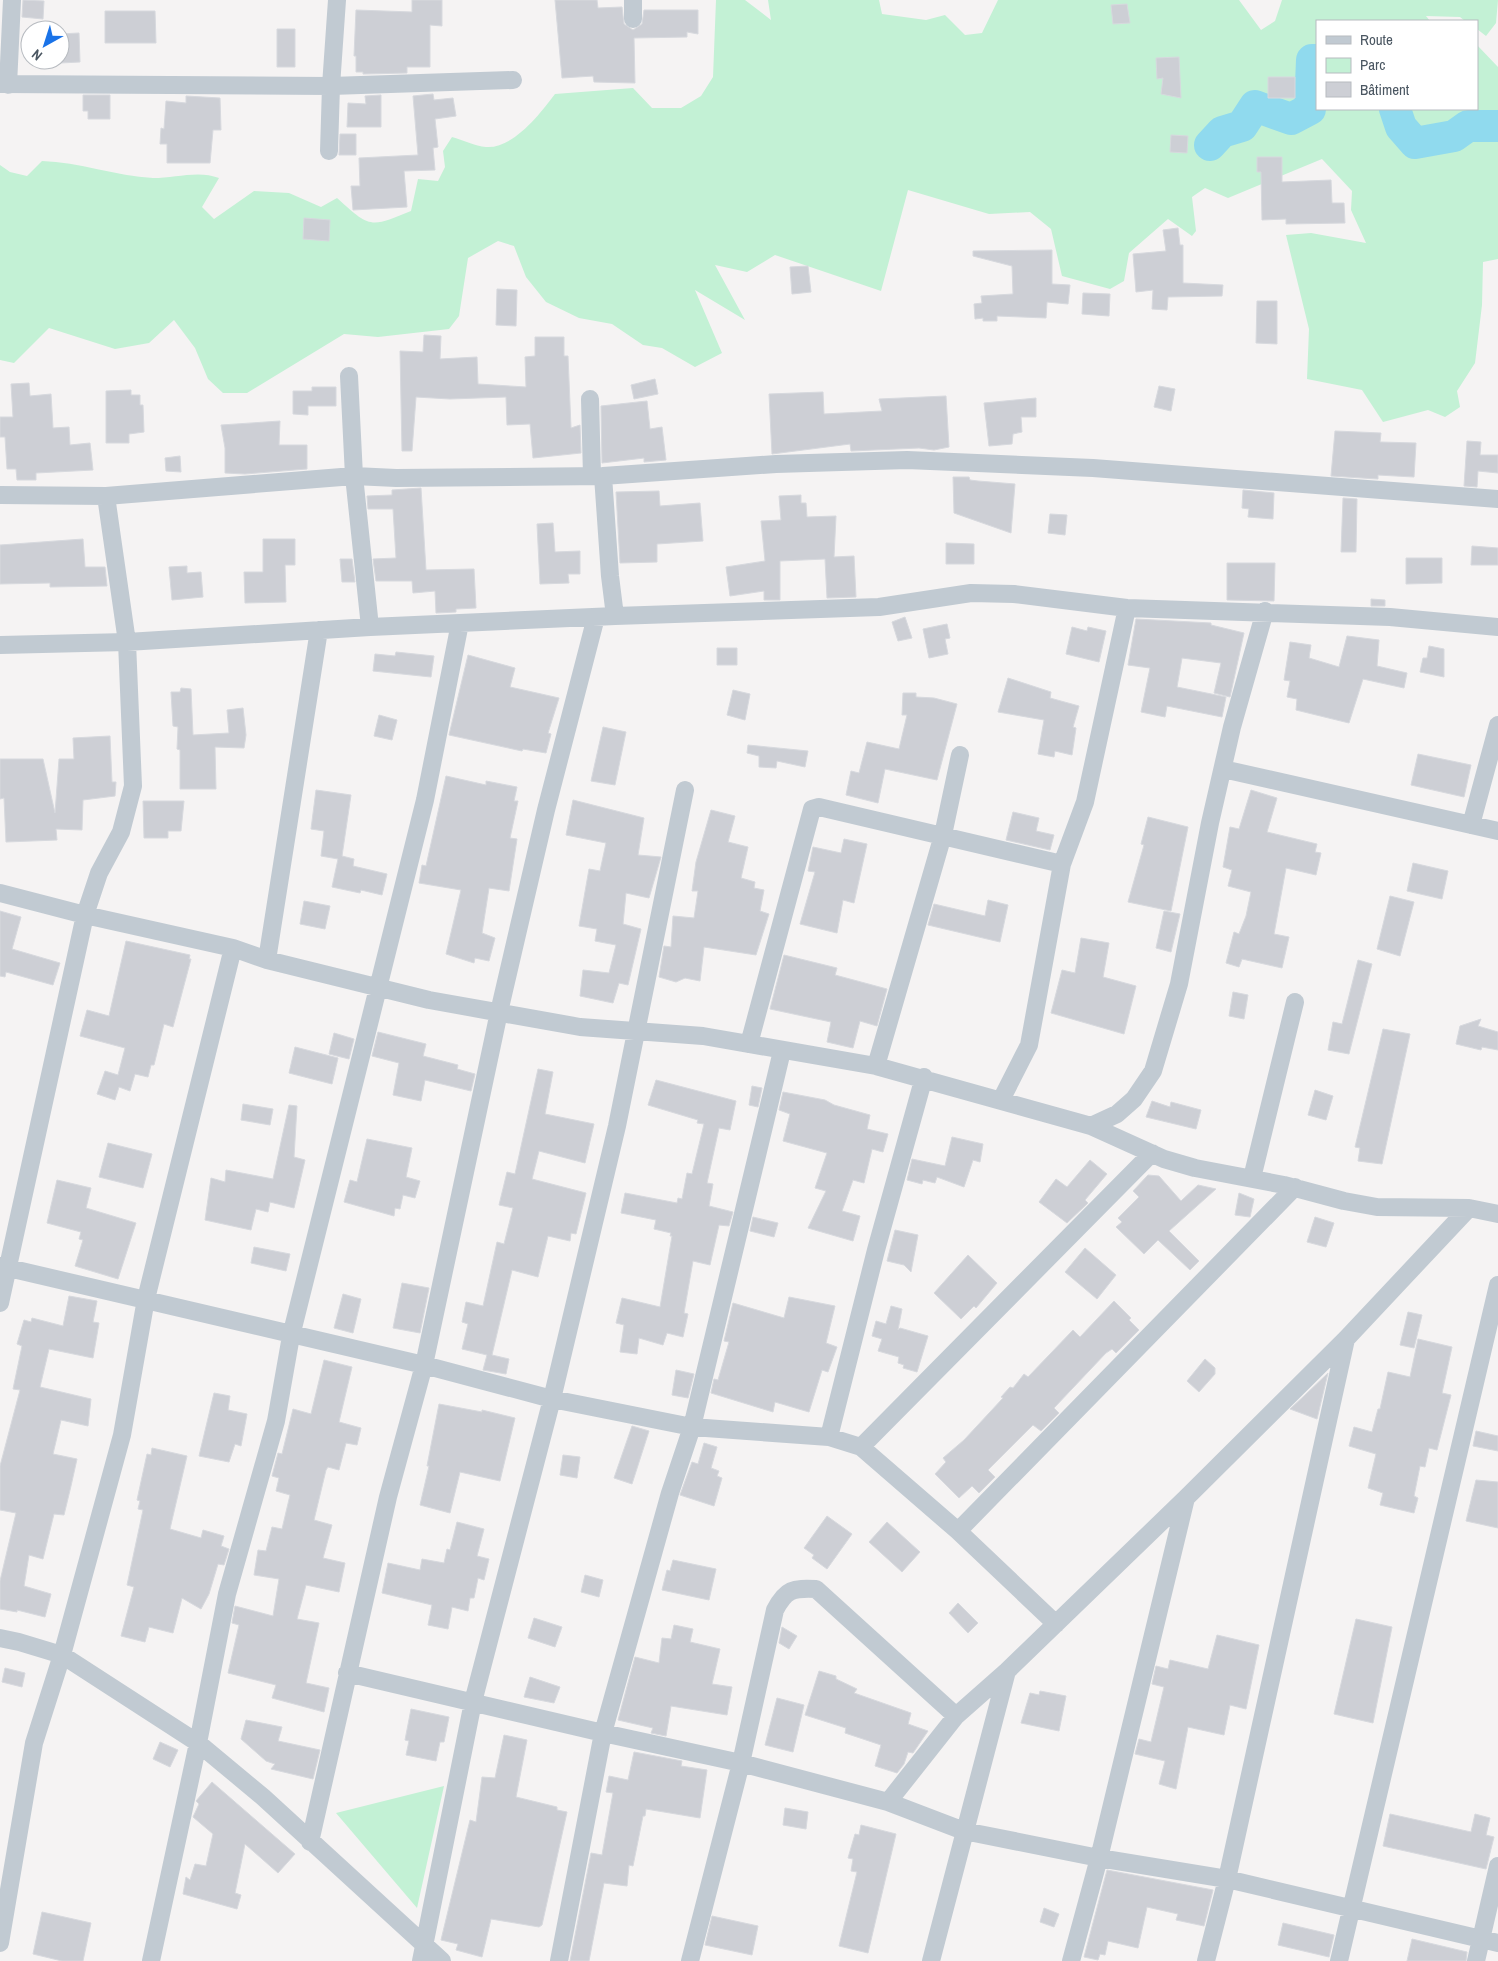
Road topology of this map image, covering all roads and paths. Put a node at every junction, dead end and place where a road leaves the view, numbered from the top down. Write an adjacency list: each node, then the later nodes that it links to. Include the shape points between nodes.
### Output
1 (12, 0): 6 (street)
2 (338, 0): 7 (street)
3 (633, 0): 4 (street)
4 (633, 19)
5 (512, 80): 7 (street)
6 (4, 84): 7 (street)
7 (331, 86): 8 (street)
8 (329, 151)
9 (349, 376): 11 (street)
10 (590, 398): 12 (street)
11 (354, 476): 12 (street); 14 (street); 22 (street)
12 (597, 476): 15 (street, via 776,464 907,460 1093,468); 18 (street)
13 (0, 495): 14 (street)
14 (106, 496): 24 (street)
15 (1498, 499)
16 (1126, 608): 17 (street); 18 (street, via 1014,594 971,593 879,608); 33 (street, via 1085,802)
17 (1265, 611): 21 (street); 28 (street)
18 (615, 616): 19 (street)
19 (596, 617): 20 (street); 40 (street, via 546,810)
20 (460, 623): 22 (street); 38 (street, via 425,800)
21 (1498, 626)
22 (370, 627): 23 (street)
23 (319, 630): 24 (street); 37 (street)
24 (127, 642): 25 (street); 35 (street, via 133,786 122,832 99,873)
25 (0, 645)
26 (1498, 725): 30 (street)
27 (960, 755): 32 (street)
28 (1223, 769): 30 (street); 47 (street, via 1179,984 1153,1071 1134,1099 1117,1114)
29 (686, 790): 41 (street)
30 (1471, 824): 31 (street)
31 (1498, 831)
32 (943, 835): 33 (street); 42 (street, via 819,807 812,810); 44 (street)
33 (1062, 864): 46 (street, via 1029,1045)
34 (0, 893): 35 (street)
35 (85, 915): 36 (street); 53 (street)
36 (233, 948): 37 (street); 55 (street)
37 (266, 960): 38 (street)
38 (376, 986): 40 (street, via 429,1000); 57 (street, via 344,1128)
39 (1295, 1002): 49 (street)
40 (499, 1012): 41 (street, via 580,1026); 59 (street)
41 (636, 1031): 42 (street, via 703,1036); 60 (street, via 617,1126)
42 (749, 1044): 43 (street)
43 (782, 1050): 44 (street); 61 (street)
44 (876, 1066): 45 (street)
45 (924, 1078): 46 (street); 62 (street)
46 (1001, 1100): 47 (street)
47 (1091, 1126): 48 (street)
48 (1152, 1153): 49 (street, via 1195,1168); 63 (street)
49 (1252, 1178): 50 (street)
50 (1295, 1187): 51 (street, via 1377,1208); 65 (street)
51 (1469, 1208): 52 (street); 58 (street)
52 (1498, 1214)
53 (4, 1267): 55 (street); 56 (street)
54 (1498, 1285): 82 (street)
55 (146, 1299): 57 (street); 68 (street, via 122,1435)
56 (0, 1303)
57 (290, 1336): 59 (street); 74 (street, via 276,1421 227,1594)
58 (1346, 1339): 64 (street); 81 (street)
59 (424, 1365): 60 (street); 70 (street, via 388,1497)
60 (552, 1399): 61 (street); 71 (street)
61 (692, 1427): 62 (street); 73 (street)
62 (829, 1437): 63 (street)
63 (861, 1447): 65 (street)
64 (1186, 1498): 66 (street); 79 (street)
65 (958, 1531): 66 (street)
66 (1056, 1624): 69 (street)
67 (0, 1638): 68 (street)
68 (62, 1656): 74 (street); 84 (street, via 34,1743)
69 (1008, 1671): 72 (street); 77 (street)
70 (347, 1673): 71 (street); 78 (street)
71 (473, 1702): 73 (street); 85 (street)
72 (956, 1716): 75 (street, via 816,1589 796,1588 782,1596 775,1610); 76 (street)
73 (602, 1733): 75 (street); 88 (street)
74 (198, 1743): 78 (street); 86 (street)
75 (741, 1763): 76 (street); 89 (street)
76 (888, 1802): 77 (street)
77 (964, 1831): 79 (street); 90 (street)
78 (310, 1842): 85 (street)
79 (1100, 1858): 81 (street); 91 (street)
80 (1498, 1866): 83 (street)
81 (1227, 1879): 82 (street); 92 (street)
82 (1353, 1909): 83 (street); 93 (street)
83 (1490, 1941): 94 (street)
84 (0, 1943)
85 (423, 1953): 87 (street)
86 (151, 1961)
87 (442, 1961)
88 (559, 1961)
89 (690, 1961)
90 (931, 1961)
91 (1071, 1961)
92 (1206, 1961)
93 (1339, 1961)
94 (1476, 1961)

